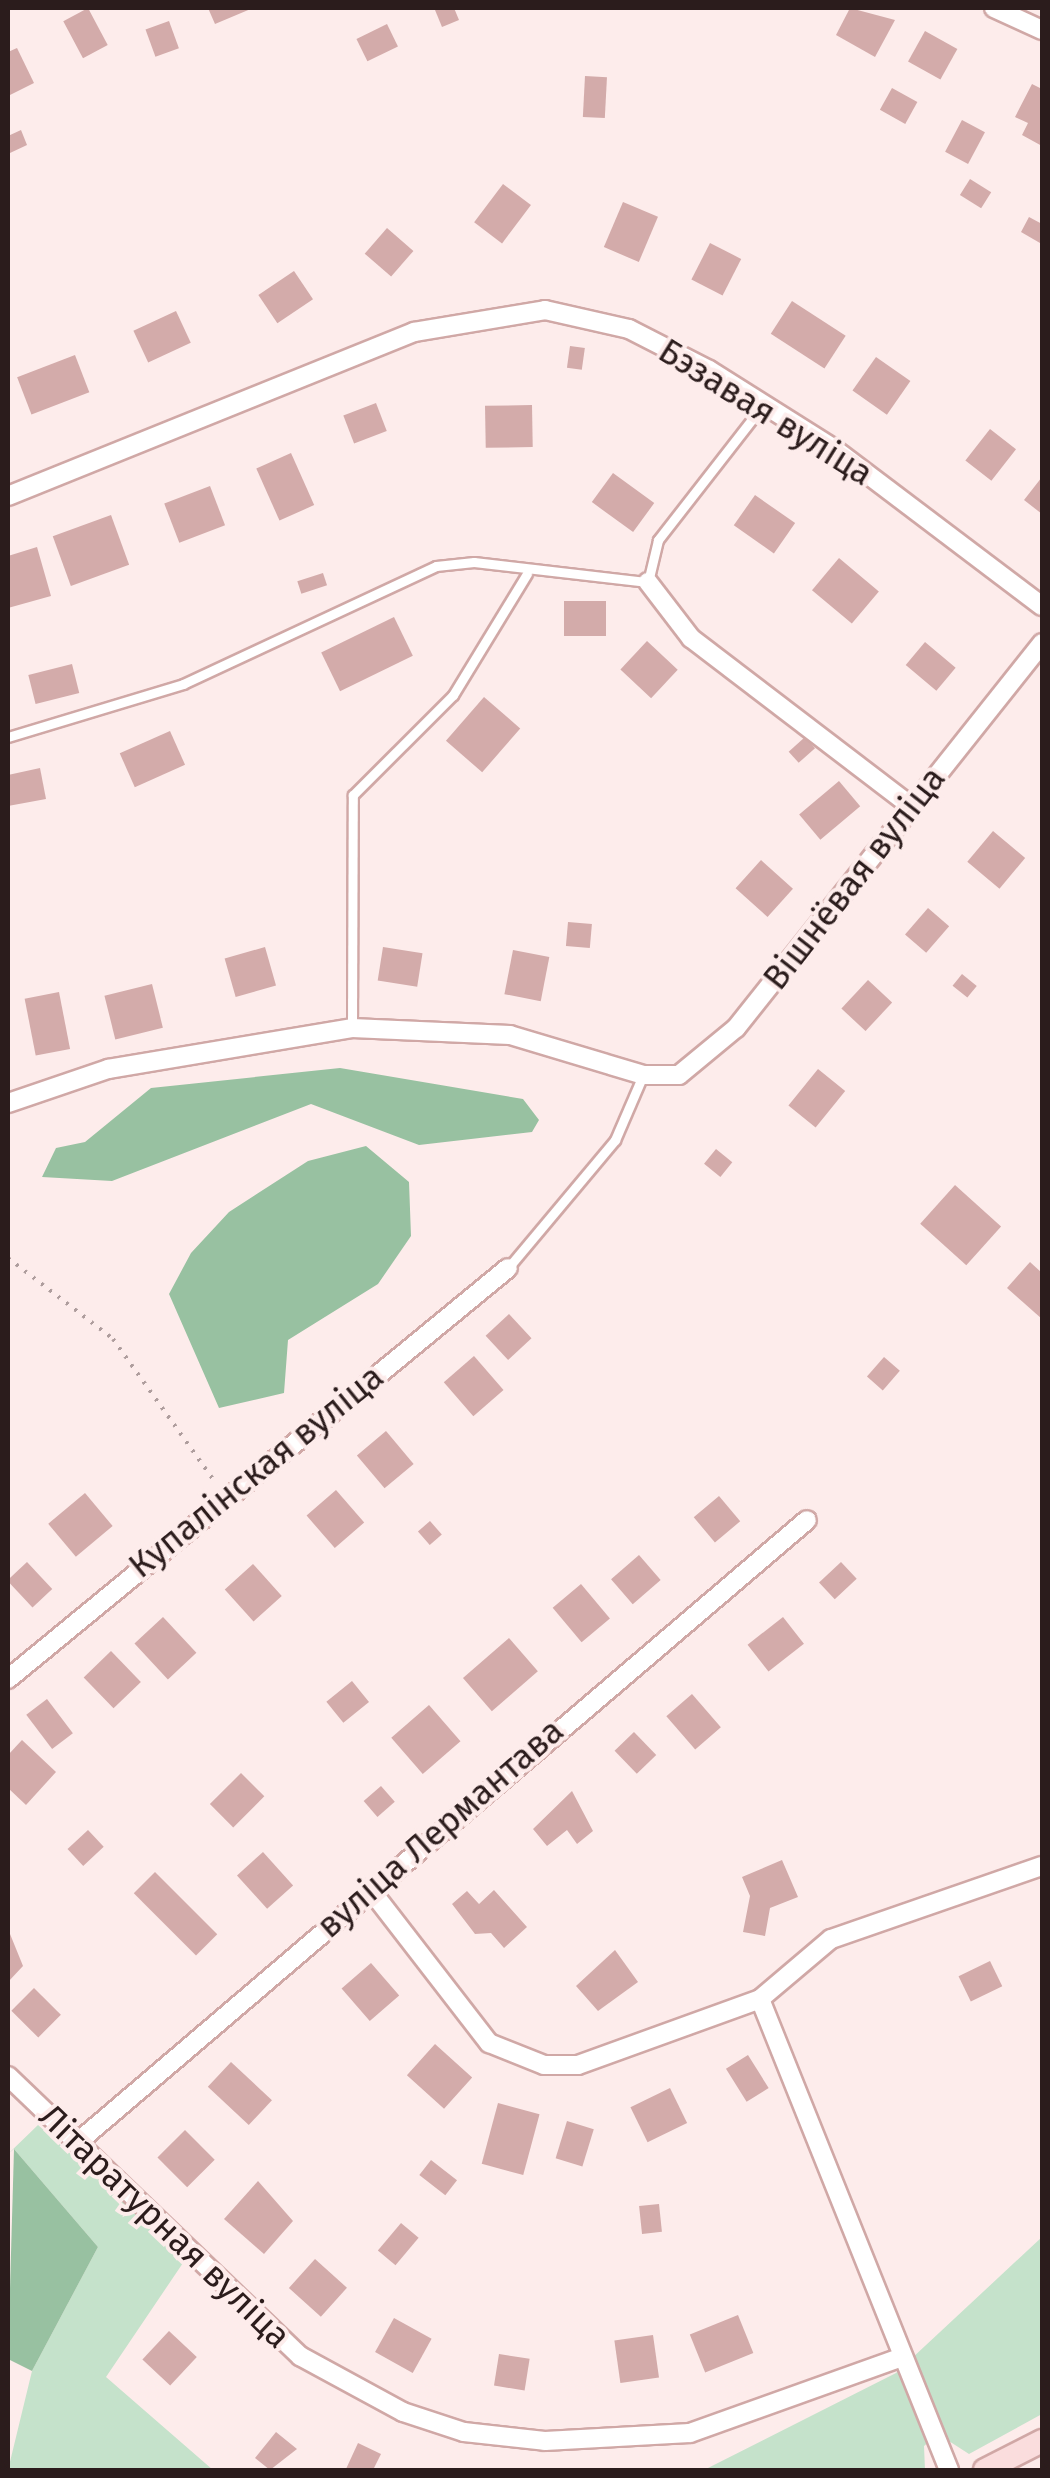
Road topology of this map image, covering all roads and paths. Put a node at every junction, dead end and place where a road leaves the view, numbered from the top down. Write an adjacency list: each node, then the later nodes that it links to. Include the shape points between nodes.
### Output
1 (994, 8): 2 (street)
2 (1042, 30)
3 (764, 403): 4 (street, Бэзавая вуліца, via 629,329 506,310 414,332); 6 (lane, via 658,540); 7 (street, Бэзавая вуліца)
4 (8, 496)
5 (526, 574): 6 (lane); 9 (lane, via 474,562 436,566 183,684); 11 (lane, via 453,695 353,795)
6 (648, 582): 10 (street, via 691,638)
7 (1042, 606)
8 (1042, 643): 10 (street, Вішнёвая вуліца)
9 (8, 737)
10 (911, 806): 12 (street, Вішнёвая вуліца, via 716,1050 679,1075)
11 (352, 1028): 12 (street, via 510,1035); 13 (street, via 108,1069)
12 (643, 1076): 15 (lane, via 615,1140)
13 (8, 1103)
14 (8, 1258): 16 (path, via 112,1339)
15 (508, 1268): 16 (street, Купалінская вуліца)
16 (223, 1494): 18 (street, Купалінская вуліца)
17 (807, 1520): 20 (street, вуліца Лермантава)
18 (8, 1679)
19 (1042, 1866): 21 (street, via 830,1939)
20 (370, 1889): 21 (street, via 489,2043 544,2065 622,2056); 23 (street, вуліца Лермантава)
21 (760, 2000): 24 (street)
22 (8, 2076): 23 (street, Літаратурная вуліца)
23 (78, 2142): 24 (street, Літаратурная вуліца, via 300,2356 402,2412 464,2432 545,2441 690,2433)
24 (900, 2358): 26 (street)
25 (1042, 2442): 27 (main road)
26 (949, 2470)
27 (984, 2470)

